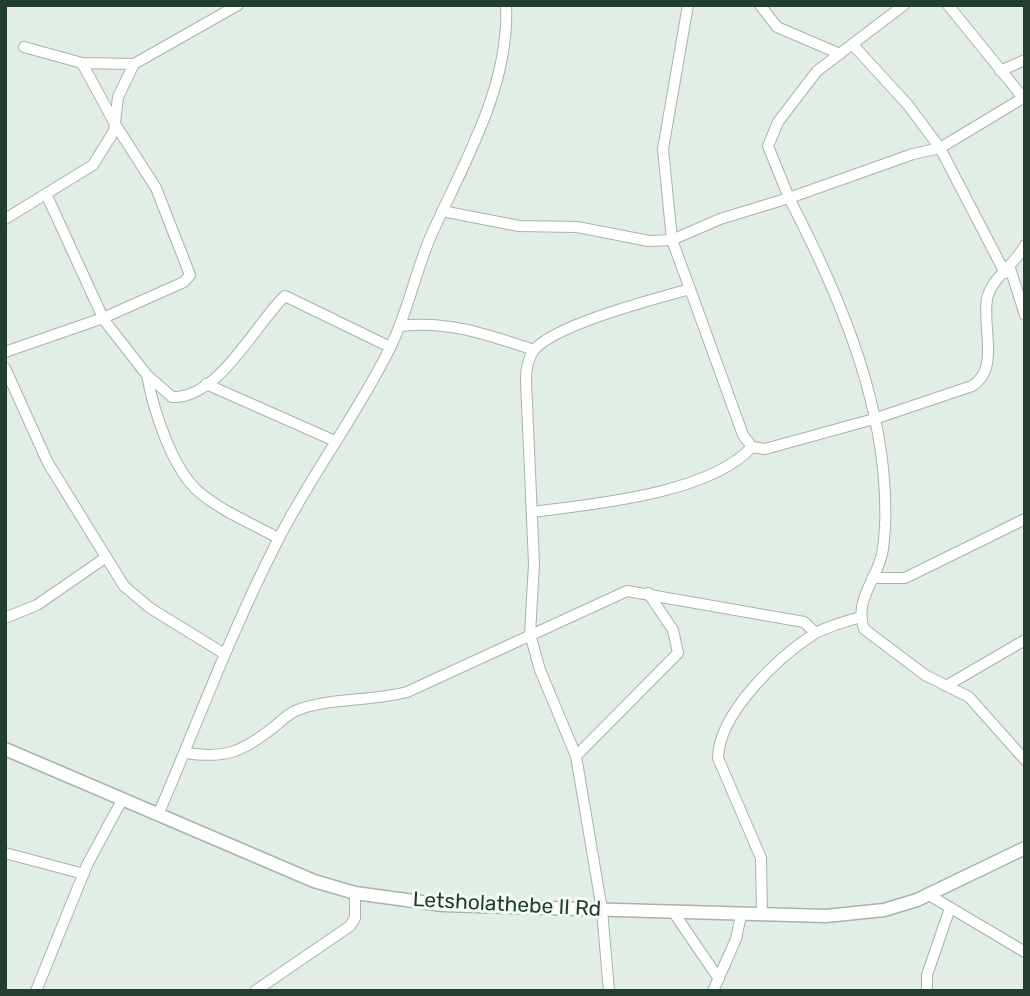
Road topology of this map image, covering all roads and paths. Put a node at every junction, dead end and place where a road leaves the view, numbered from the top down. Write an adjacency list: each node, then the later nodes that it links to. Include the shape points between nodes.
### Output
1 (238, 5): 12 (street)
2 (506, 5): 19 (street, via 504,55 491,100)
3 (688, 5): 21 (street, via 663,149)
4 (761, 5): 9 (street, via 777,27)
5 (904, 5): 7 (street)
6 (948, 5): 13 (street)
7 (853, 45): 9 (street); 16 (street)
8 (24, 47): 11 (street)
9 (840, 54): 18 (street, via 817,71 769,137 769,152)
10 (1025, 60): 13 (street)
11 (82, 64): 12 (street); 15 (street)
12 (134, 64): 15 (street, via 118,97)
13 (1000, 71): 14 (street)
14 (1024, 99): 16 (street)
15 (115, 124): 17 (street, via 93,165); 26 (street, via 156,188 190,275 184,282)
16 (940, 148): 18 (street); 23 (street)
17 (47, 196): 20 (street); 26 (street)
18 (789, 198): 21 (street, via 720,219); 34 (street, via 857,351)
19 (442, 211): 21 (street, via 519,226); 27 (street)
20 (5, 219)
21 (672, 240): 24 (street)
22 (1025, 245): 23 (street)
23 (1008, 270): 25 (street); 34 (street, via 987,296 988,365 983,380)
24 (690, 289): 29 (street, via 592,320); 36 (street)
25 (1025, 315)
26 (103, 318): 30 (street); 32 (street)
27 (400, 326): 28 (street); 29 (street, via 438,323)
28 (390, 347): 33 (street, via 285,296 234,360); 35 (street)
29 (534, 350): 37 (street, via 526,374)
30 (5, 352)
31 (5, 368): 40 (street, via 48,463)
32 (147, 375): 33 (street, via 172,397); 39 (street, via 162,428 191,485)
33 (206, 384): 35 (street)
34 (874, 419): 36 (street, via 765,449); 41 (street, via 885,492 885,528 882,555)
35 (335, 441): 39 (street)
36 (751, 447): 37 (street, via 734,462 659,493)
37 (533, 512): 46 (street)
38 (1025, 519): 41 (street, via 905,578)
39 (278, 538): 48 (street)
40 (105, 558): 44 (street, via 37,604); 48 (street, via 142,602)
41 (872, 578): 43 (street)
42 (648, 593): 45 (street, via 804,622); 46 (street, via 623,592); 52 (street, via 673,630 678,653)
43 (860, 617): 45 (street); 49 (street, via 872,637)
44 (5, 618)
45 (816, 633): 65 (street, via 782,657 749,692 718,744 718,758 761,858)
46 (530, 634): 51 (street, via 407,692 302,708 249,746 229,754); 52 (street)
47 (1025, 640): 49 (street)
48 (223, 653): 51 (street)
49 (946, 686): 53 (street, via 969,697)
50 (5, 749): 54 (street, Letsholathebe II Rd)
51 (185, 753): 55 (street)
52 (576, 756): 62 (street)
53 (1025, 760)
54 (122, 800): 55 (street, Letsholathebe II Rd); 58 (street)
55 (158, 815): 59 (street, Letsholathebe II Rd, via 279,867)
56 (1025, 848): 60 (street, Letsholathebe II Rd)
57 (5, 853): 58 (street)
58 (84, 874): 68 (street)
59 (355, 893): 62 (street, Letsholathebe II Rd, via 443,905); 69 (street, via 355,918 350,926)
60 (929, 895): 61 (street); 65 (street, Letsholathebe II Rd, via 857,914)
61 (950, 908): 66 (street); 72 (street, via 927,975)
62 (602, 909): 63 (street, Letsholathebe II Rd); 70 (street)
63 (674, 913): 64 (street, Letsholathebe II Rd); 67 (street)
64 (741, 915): 65 (street, Letsholathebe II Rd); 67 (street)
65 (762, 915)
66 (1025, 953)
67 (719, 979): 71 (street)
68 (36, 991)
69 (255, 991)
70 (609, 991)
71 (713, 991)
72 (927, 991)

